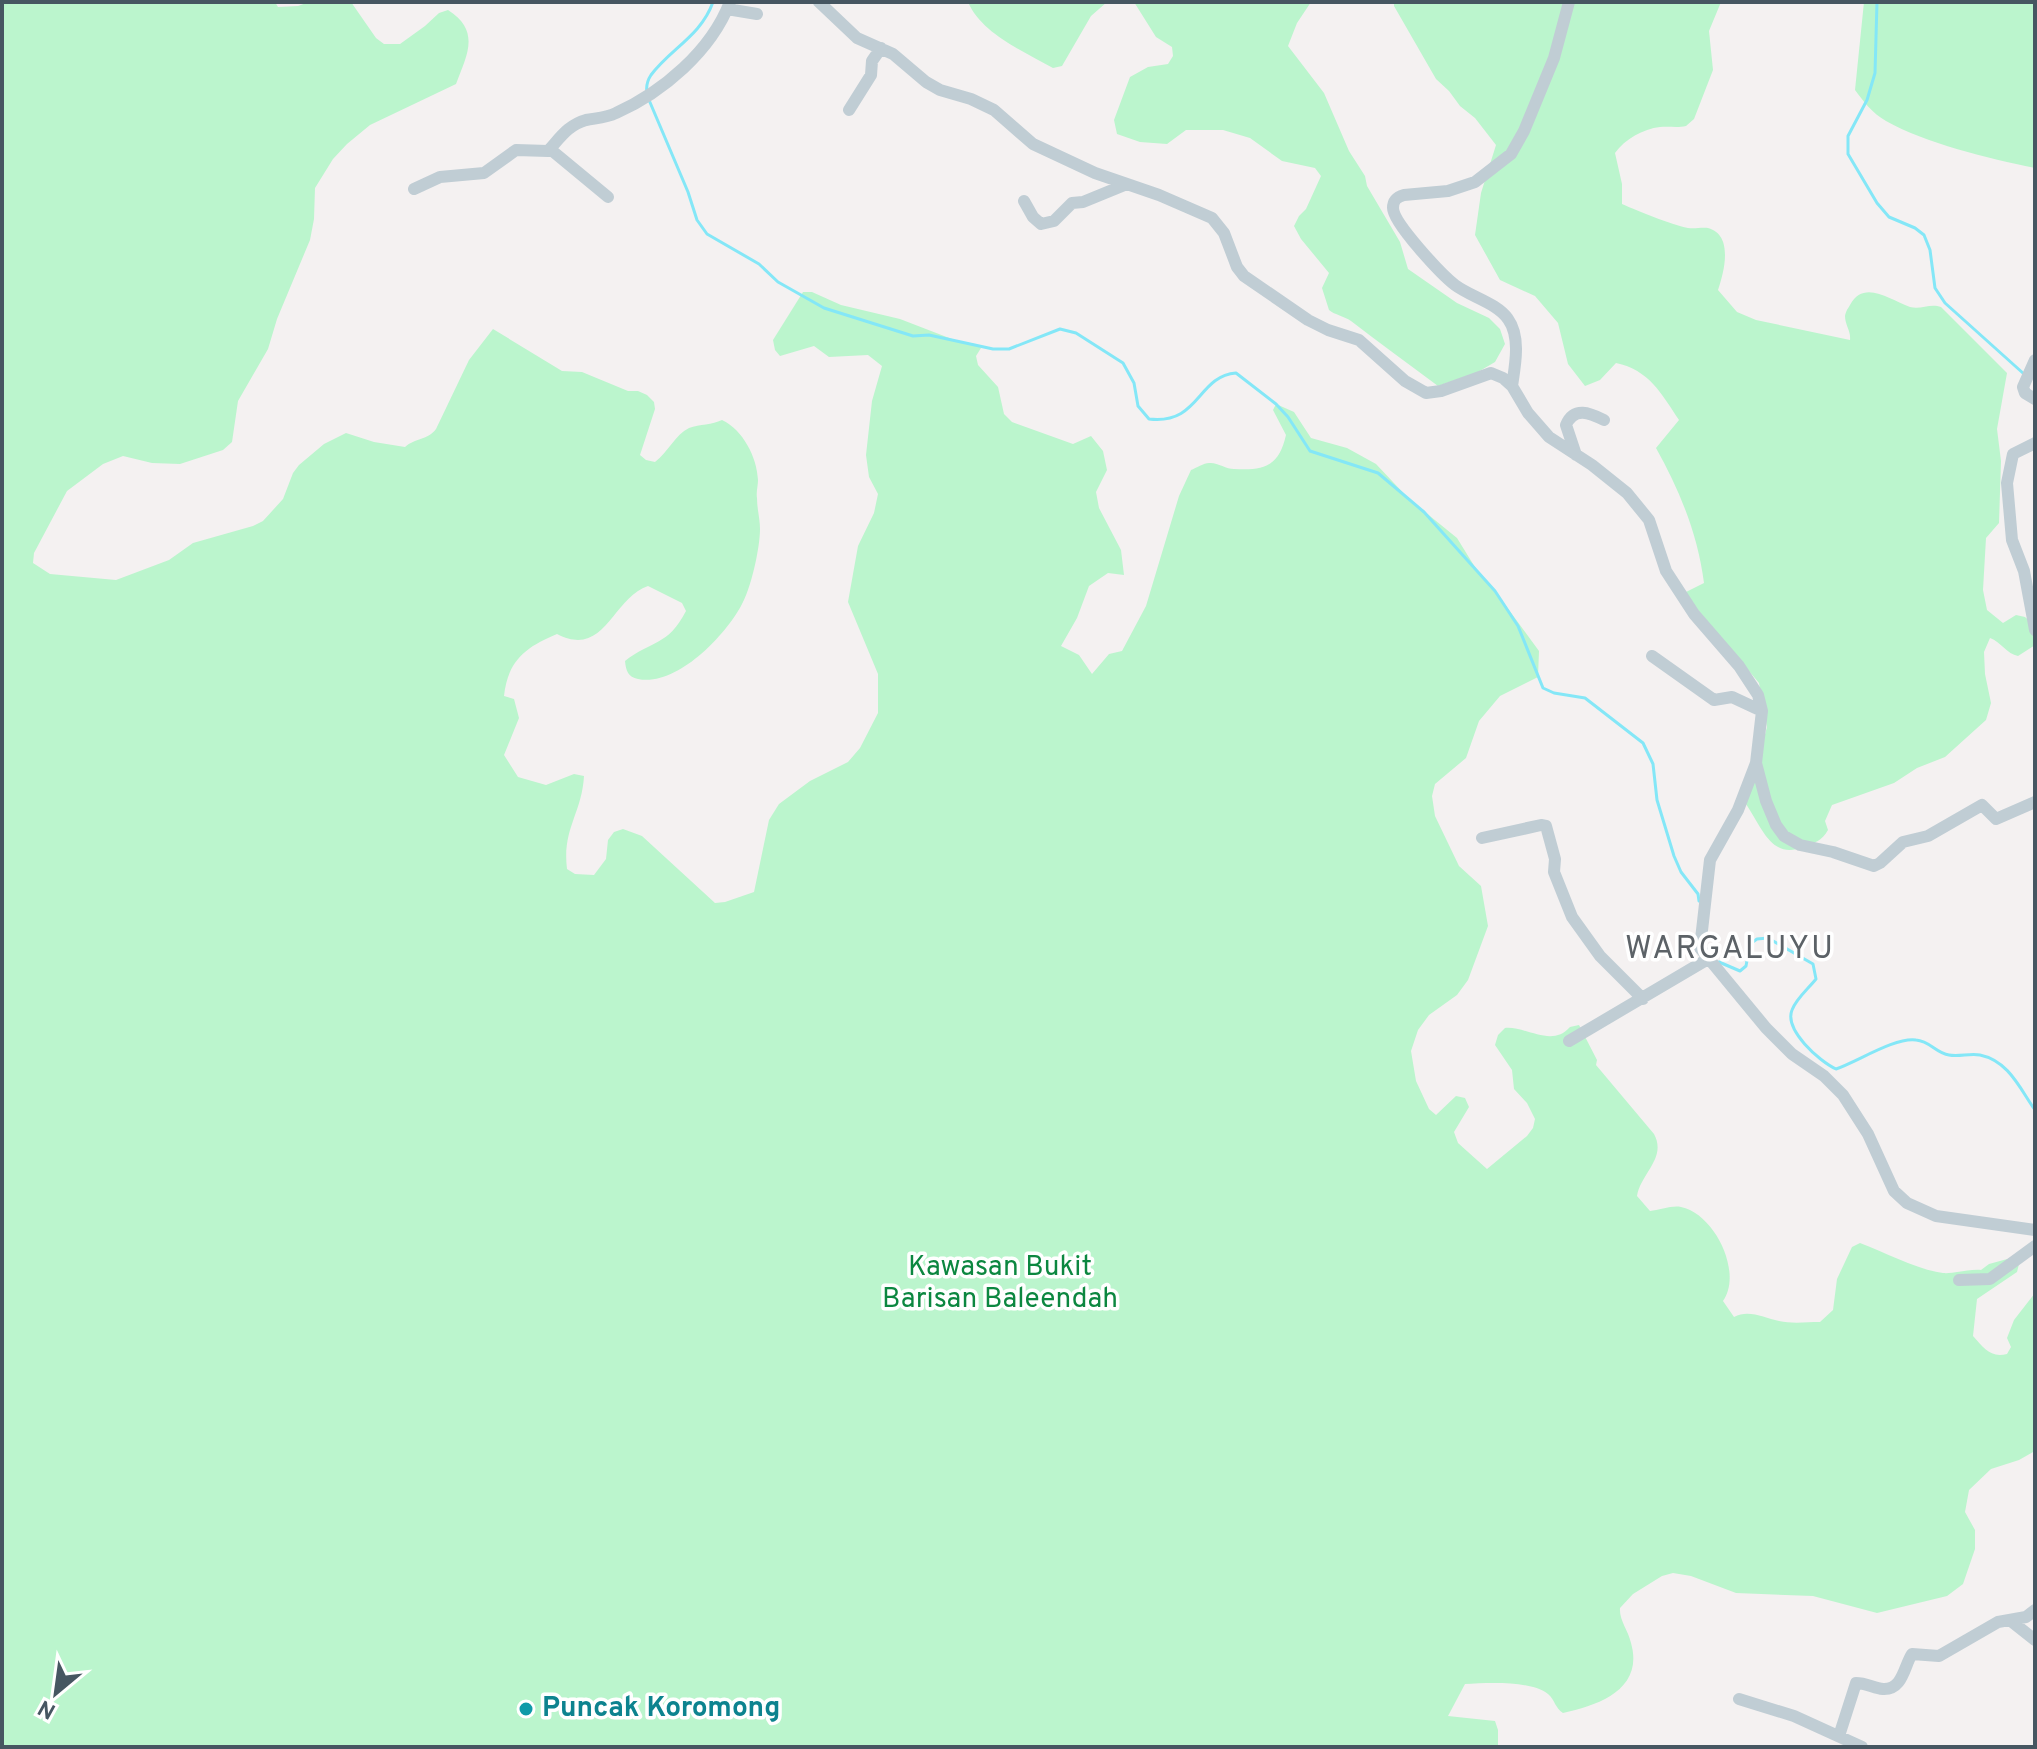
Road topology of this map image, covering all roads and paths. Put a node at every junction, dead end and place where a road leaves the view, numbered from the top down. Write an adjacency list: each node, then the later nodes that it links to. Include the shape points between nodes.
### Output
1 (819, 2): 5 (street, via 857,38)
2 (1569, 2): 13 (street, via 1554,58 1511,154 1475,182 1398,197 1393,203 1399,222 1441,273 1508,318 1515,332)
3 (729, 6): 4 (street); 7 (street, via 701,48 657,90 608,117 573,125)
4 (757, 14)
5 (881, 48): 6 (street); 8 (street, via 926,82 994,110 1033,144)
6 (849, 110)
7 (550, 149): 9 (street, via 516,150 484,173 440,177); 10 (street)
8 (1127, 184): 11 (street, via 1072,203 1048,224 1033,217); 13 (street, via 1212,218 1244,276 1318,325 1359,340 1416,388 1441,391 1491,373)
9 (414, 189)
10 (608, 197)
11 (1024, 201)
12 (2032, 366): 14 (street, via 2023,387)
13 (1512, 386): 17 (street, via 1549,437)
14 (2035, 399)
15 (1604, 420): 17 (street, via 1588,412 1570,417 1566,425)
16 (2035, 443): 18 (street, via 2013,454 2007,483 2012,543 2024,571)
17 (1576, 455): 20 (street, via 1627,493 1649,520 1666,571 1694,614 1750,680)
18 (2035, 630)
19 (1652, 656): 20 (street, via 1714,700 1732,697)
20 (1762, 711): 21 (street)
21 (1756, 763): 22 (street, via 1766,801 1784,836 1874,866 1903,842 1928,836 1983,805 1996,819); 24 (street, via 1710,860 1700,948)
22 (2035, 802)
23 (1482, 838): 25 (street, via 1546,826 1554,872 1572,917 1600,956)
24 (1708, 959): 25 (street); 27 (street, via 1766,1028 1843,1095 1894,1191 1907,1203 1936,1216)
25 (1643, 999): 26 (street)
26 (1569, 1041)
27 (2035, 1230)
28 (2035, 1246): 29 (street, via 1990,1279)
29 (1959, 1280)
30 (2035, 1610): 31 (street)
31 (2011, 1621): 32 (street); 34 (street, via 1998,1622 1939,1656 1912,1654 1893,1687 1856,1683)
32 (2035, 1640)
33 (1739, 1699): 34 (street)
34 (1839, 1736): 35 (street)
35 (1862, 1747)

